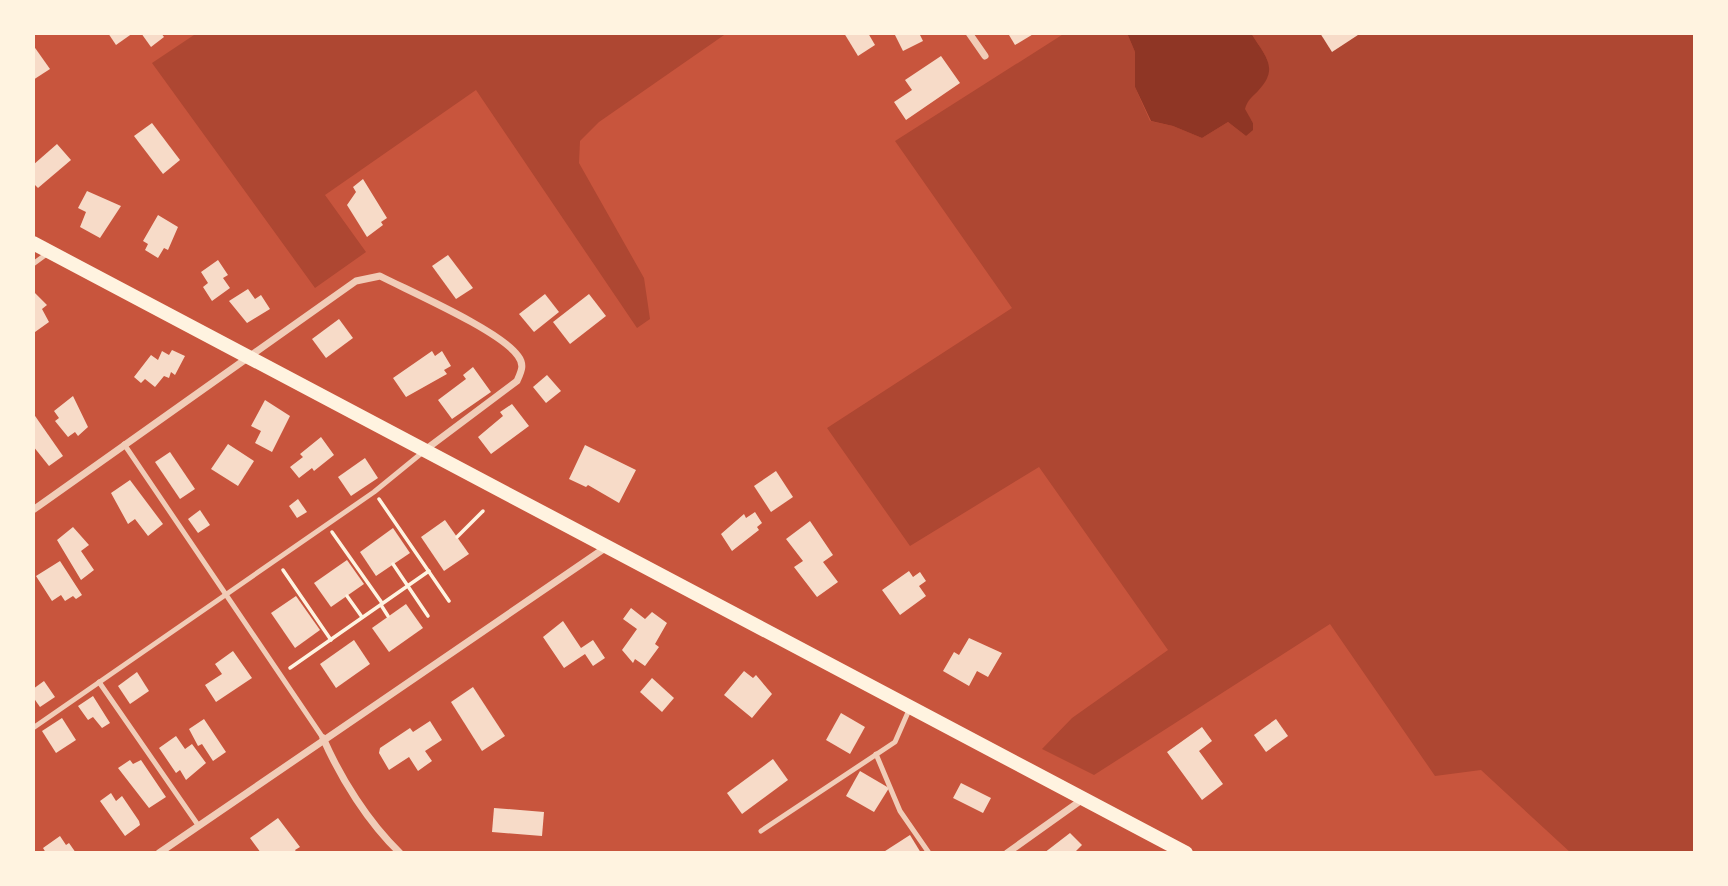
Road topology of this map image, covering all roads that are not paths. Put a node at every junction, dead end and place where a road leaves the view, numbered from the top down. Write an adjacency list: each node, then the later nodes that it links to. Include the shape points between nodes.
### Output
1 (969, 33): 2 (street)
2 (985, 56)
3 (33, 243): 4 (main road)
4 (49, 252): 5 (lane); 6 (main road)
5 (33, 264)
6 (248, 359): 7 (street); 8 (main road); 8 (street, via 368,276 380,276 504,341 520,358 523,369 517,381)
7 (124, 444): 9 (street); 11 (lane)
8 (423, 452): 10 (main road); 11 (lane, via 374,492)
9 (33, 510)
10 (605, 548): 13 (main road); 15 (street)
11 (225, 594): 12 (lane); 15 (lane)
12 (99, 682): 14 (lane); 18 (lane)
13 (910, 707): 16 (lane, via 895,742); 17 (main road)
14 (33, 728)
15 (323, 738): 18 (street); 21 (street, via 382,836)
16 (876, 754): 19 (lane); 22 (lane, via 900,811)
17 (1084, 798): 23 (street); 24 (main road)
18 (198, 825): 20 (street)
19 (761, 831)
20 (159, 853)
21 (400, 853)
22 (929, 853)
23 (1007, 853)
24 (1186, 853)

